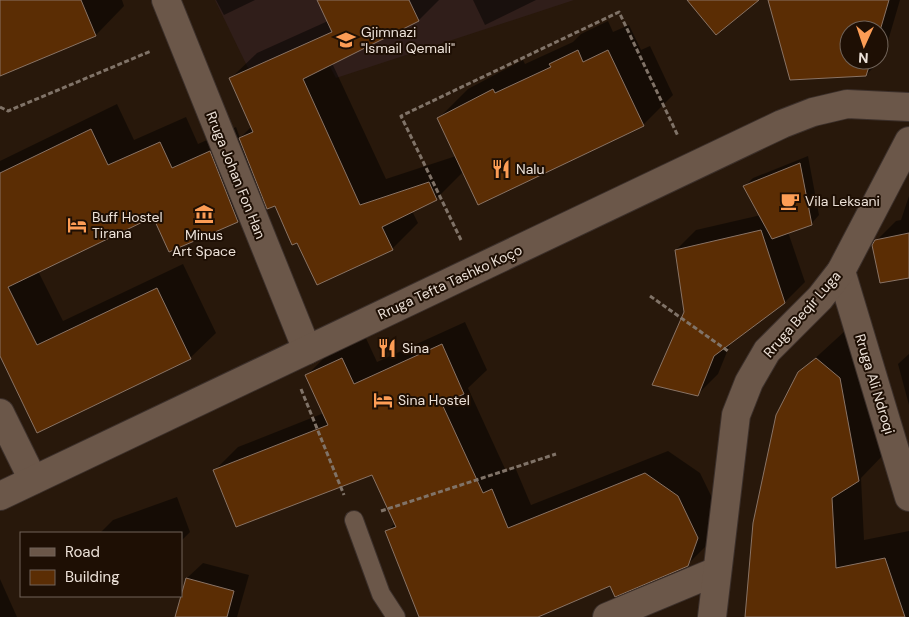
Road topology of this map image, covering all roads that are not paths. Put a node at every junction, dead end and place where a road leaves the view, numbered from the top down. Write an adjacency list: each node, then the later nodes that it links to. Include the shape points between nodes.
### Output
1 (166, 0): 5 (street, Rruga Johan Fon Han)
2 (909, 106): 5 (street, Rruga Tefta Tashko Koço, via 847,104 782,124)
3 (909, 140): 4 (street, Rruga Beqir Luga)
4 (842, 270): 9 (street, Rruga Ali Ndroqi); 11 (street, Rruga Beqir Luga, via 820,298 767,351 755,370 736,415)
5 (298, 354): 7 (street, Rruga Tefta Tashko Koço)
6 (0, 413): 7 (street)
7 (33, 480): 8 (street, Rruga Tefta Tashko Koço)
8 (0, 496)
9 (909, 498)
10 (354, 520): 12 (lane, via 381,594)
11 (718, 571): 13 (street); 14 (street, Rruga Beqir Luga)
12 (396, 617)
13 (607, 617)
14 (712, 617)

